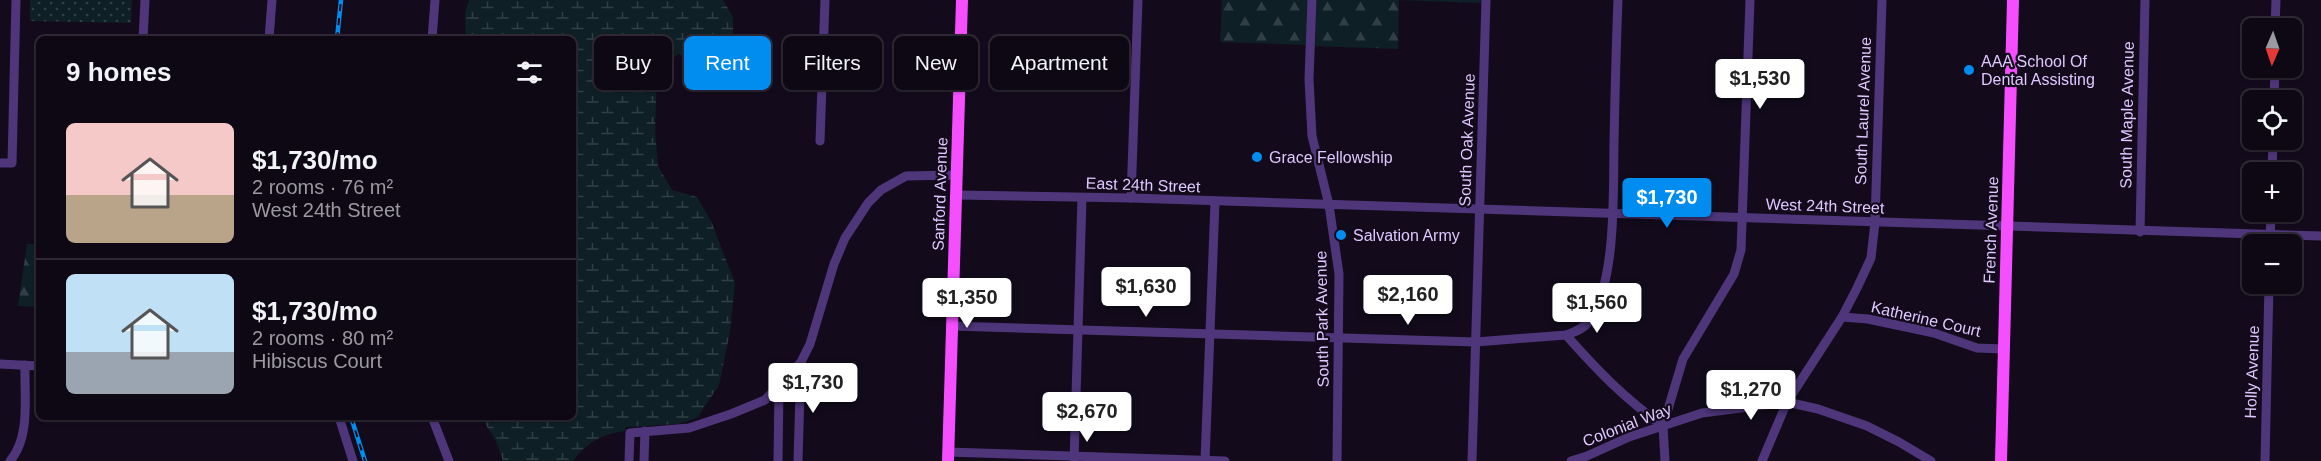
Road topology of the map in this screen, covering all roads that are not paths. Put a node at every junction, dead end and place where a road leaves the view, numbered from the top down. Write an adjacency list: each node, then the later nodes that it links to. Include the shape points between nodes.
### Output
1 (16, 0): 21 (street, via 12,163)
2 (145, 0): 17 (street)
3 (272, 0): 18 (street)
4 (435, 0): 19 (street)
5 (825, 0): 20 (street)
6 (962, 0): 22 (main road, Sanford Avenue)
7 (1138, 0): 25 (street)
8 (1312, 0): 27 (street, South Park Avenue, via 1312,136)
9 (1486, 0): 28 (street, South Oak Avenue)
10 (1618, 0): 29 (street)
11 (1750, 0): 30 (street)
12 (1882, 0): 31 (street, South Laurel Avenue)
13 (2013, 0): 32 (main road, French Avenue)
14 (2145, 0): 33 (street, South Maple Avenue)
15 (2276, 0): 16 (street)
16 (2276, 18)
17 (143, 36)
18 (269, 36)
19 (432, 36)
20 (820, 141)
21 (0, 163)
22 (957, 176): 23 (main road, Sanford Avenue); 49 (street, via 906,176 881,190 868,203 845,238 810,344)
23 (956, 195): 24 (street, East 24th Street); 39 (main road, Sanford Avenue)
24 (1082, 198): 25 (street, East 24th Street); 40 (street)
25 (1131, 198): 26 (street, East 24th Street)
26 (1215, 202): 27 (street, East 24th Street); 41 (street)
27 (1329, 205): 28 (street, West 24th Street); 43 (street, South Park Avenue, via 1339,274)
28 (1480, 210): 29 (street, West 24th Street); 44 (street, South Oak Avenue)
29 (1612, 214): 30 (street, West 24th Street); 42 (street, via 1602,292 1588,324)
30 (1743, 218): 31 (street, West 24th Street); 54 (street, via 1741,250 1734,274 1683,359)
31 (1875, 222): 32 (street, West 24th Street); 38 (street, South Laurel Avenue, via 1871,258)
32 (2007, 227): 33 (street, West 24th Street); 45 (main road, French Avenue)
33 (2140, 232): 35 (street, West 24th Street)
34 (2321, 236): 36 (street, West 24th Street)
35 (2242, 237)
36 (2302, 237)
37 (2269, 294): 74 (street, Holly Avenue)
38 (1842, 317): 45 (street, Katherine Court, via 1934,333 1977,348); 51 (street, South Laurel Avenue)
39 (952, 326): 40 (street); 56 (main road, Sanford Avenue)
40 (1078, 329): 41 (street); 57 (street)
41 (1210, 334): 43 (street); 58 (street)
42 (1566, 335): 44 (street); 54 (street, via 1602,377)
43 (1340, 338): 44 (street); 67 (street, South Park Avenue)
44 (1476, 342): 68 (street, South Oak Avenue)
45 (2004, 349): 73 (main road, French Avenue)
46 (0, 364): 47 (street)
47 (25, 365): 48 (street); 59 (street, via 23,433)
48 (36, 366)
49 (798, 367): 50 (street); 65 (street)
50 (779, 387): 55 (street, via 765,400 689,428); 64 (street)
51 (1787, 402): 54 (street, Colonial Way, via 1720,409); 71 (street, South Laurel Avenue); 72 (street, Colonial Way, via 1867,426)
52 (340, 420): 60 (street)
53 (433, 420): 61 (street)
54 (1663, 426): 69 (street, Colonial Way); 70 (street)
55 (645, 431): 62 (street, via 630,432); 63 (street)
56 (948, 457): 57 (street)
57 (1074, 459): 58 (street)
58 (1205, 460): 66 (street)
59 (10, 461)
60 (353, 461)
61 (449, 461)
62 (629, 461)
63 (644, 461)
64 (778, 461)
65 (798, 461)
66 (1225, 461)
67 (1337, 461)
68 (1472, 461)
69 (1571, 461)
70 (1665, 461)
71 (1762, 461)
72 (1931, 461)
73 (2001, 461)
74 (2265, 461)

